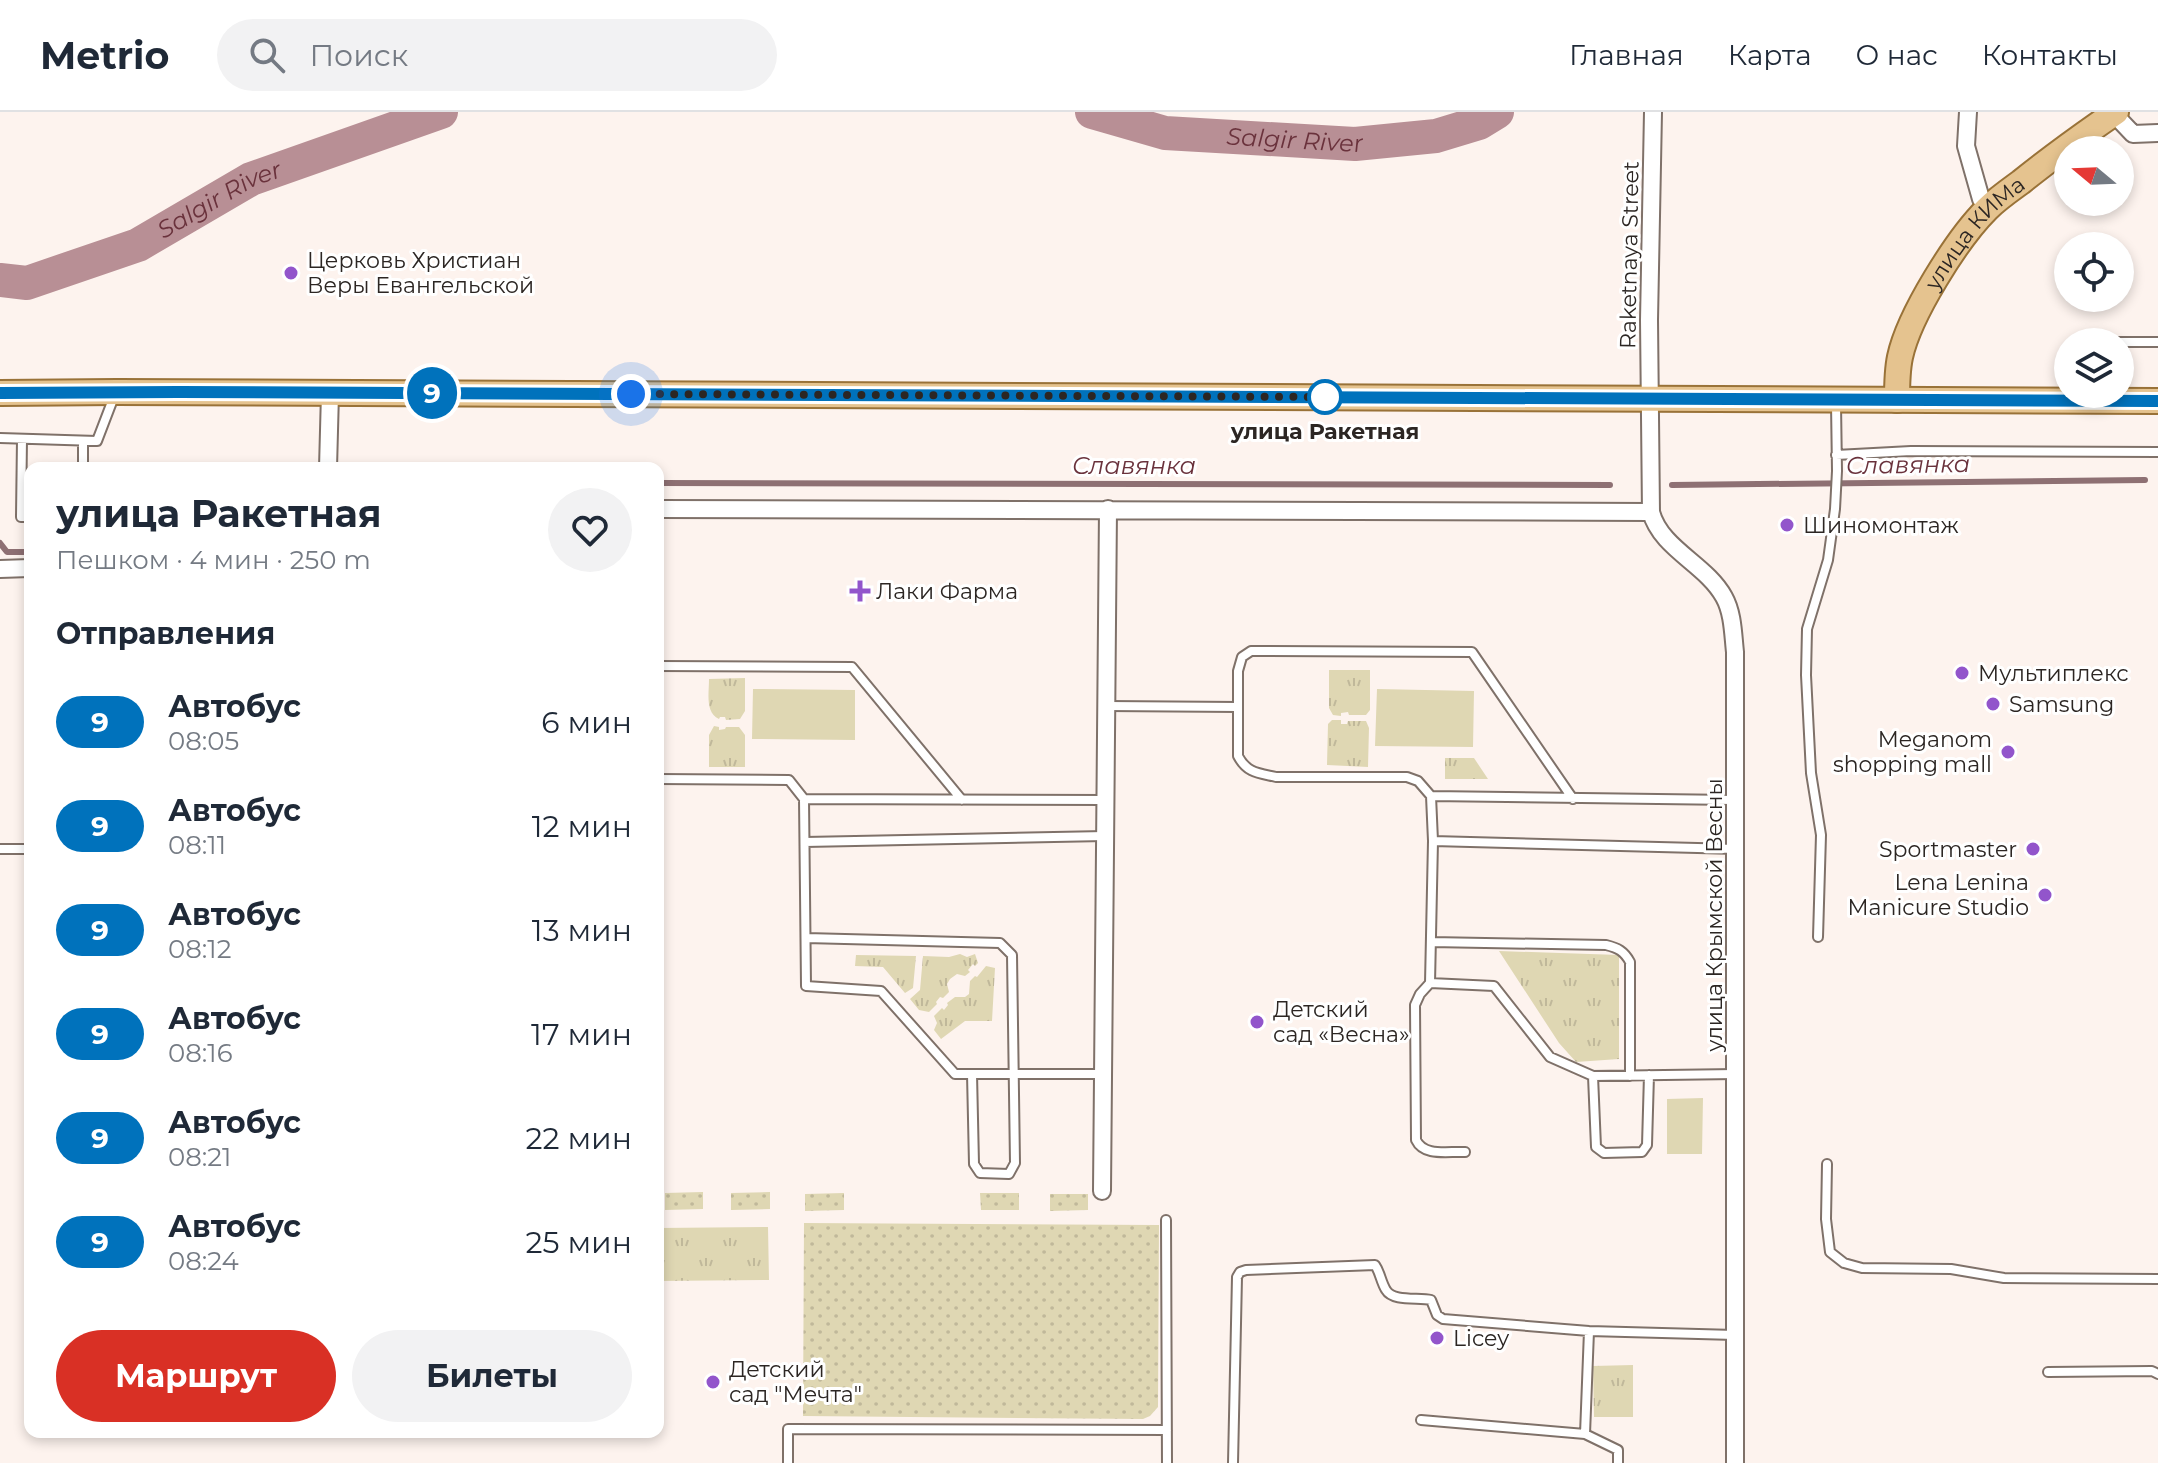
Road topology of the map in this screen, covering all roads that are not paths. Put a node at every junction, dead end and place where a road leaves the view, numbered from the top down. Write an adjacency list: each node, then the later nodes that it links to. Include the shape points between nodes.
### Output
1 (1653, 112): 11 (street, Raketnaya Street)
2 (1968, 112): 5 (street, via 1966,146)
3 (2115, 113): 4 (street, via 2133,134); 5 (main road, улица КИМа)
4 (2158, 133)
5 (1988, 208): 13 (main road, улица КИМа, via 1922,304 1901,354)
6 (2134, 342): 7 (lane)
7 (2158, 342)
8 (117, 392): 9 (main road); 10 (main road); 17 (lane, via 97,441)
9 (0, 393)
10 (330, 393): 11 (main road); 21 (street)
11 (1650, 399): 12 (main road); 24 (street)
12 (1836, 400): 13 (main road); 19 (lane)
13 (1897, 400): 14 (main road)
14 (2158, 401)
15 (0, 438): 16 (lane)
16 (22, 439): 17 (lane); 25 (lane)
17 (83, 441): 20 (lane)
18 (2158, 452): 19 (lane)
19 (1836, 455): 44 (lane, via 1828,560 1807,629 1811,773 1821,835)
20 (83, 462)
21 (328, 462)
22 (664, 509): 23 (street)
23 (1108, 509): 24 (street); 29 (street)
24 (1651, 512): 37 (street, улица Крымской Весны, via 1663,535 1715,583 1732,620)
25 (24, 517)
26 (24, 568): 27 (street)
27 (0, 569)
28 (664, 666): 35 (lane, via 852,667)
29 (1107, 706): 30 (lane); 36 (street)
30 (1238, 707): 32 (lane, via 1238,756 1257,773 1407,777); 34 (lane, via 1238,671 1242,657 1251,651 1472,652)
31 (664, 779): 33 (lane, via 789,780)
32 (1431, 796): 34 (lane); 39 (lane)
33 (804, 799): 35 (lane); 40 (lane)
34 (1573, 799): 37 (lane)
35 (962, 800): 36 (lane)
36 (1106, 800): 38 (street)
37 (1736, 800): 43 (street, улица Крымской Весны)
38 (1105, 836): 40 (lane); 50 (street)
39 (1433, 841): 43 (lane); 46 (lane)
40 (805, 842): 45 (lane)
41 (0, 849): 42 (lane)
42 (24, 849)
43 (1736, 849): 51 (street, улица Крымской Весны)
44 (1818, 937)
45 (806, 938): 48 (lane, via 806,986 881,991 955,1074); 49 (lane, via 1000,943 1012,955)
46 (1431, 942): 47 (lane); 54 (lane, via 1619,948 1630,962)
47 (1430, 983): 53 (lane, via 1494,986 1550,1057); 55 (lane, via 1415,1005 1416,1140 1426,1151)
48 (972, 1074): 49 (lane); 49 (lane, via 974,1164 980,1173 1009,1174 1015,1163)
49 (1014, 1074): 50 (lane)
50 (1103, 1074): 57 (street)
51 (1736, 1074): 52 (lane); 61 (street, улица Крымской Весны)
52 (1649, 1075): 53 (lane, via 1645,1149 1604,1153 1596,1147); 54 (lane)
53 (1593, 1076): 54 (lane)
54 (1630, 1076)
55 (1465, 1152)
56 (1827, 1164): 59 (lane, via 1830,1252 1844,1263 1951,1269 2004,1278)
57 (1102, 1191)
58 (1166, 1220): 65 (lane)
59 (2158, 1279)
60 (1589, 1331): 61 (lane); 66 (lane); 69 (lane, via 1443,1319 1431,1300 1386,1292 1375,1265 1240,1272)
61 (1736, 1335): 71 (street, улица Крымской Весны)
62 (2048, 1372): 63 (lane)
63 (2158, 1374)
64 (1421, 1420): 66 (lane)
65 (1167, 1430): 67 (lane, via 788,1429); 68 (lane)
66 (1585, 1434): 70 (lane, via 1618,1450)
67 (788, 1463)
68 (1167, 1463)
69 (1233, 1463)
70 (1618, 1463)
71 (1735, 1463)

